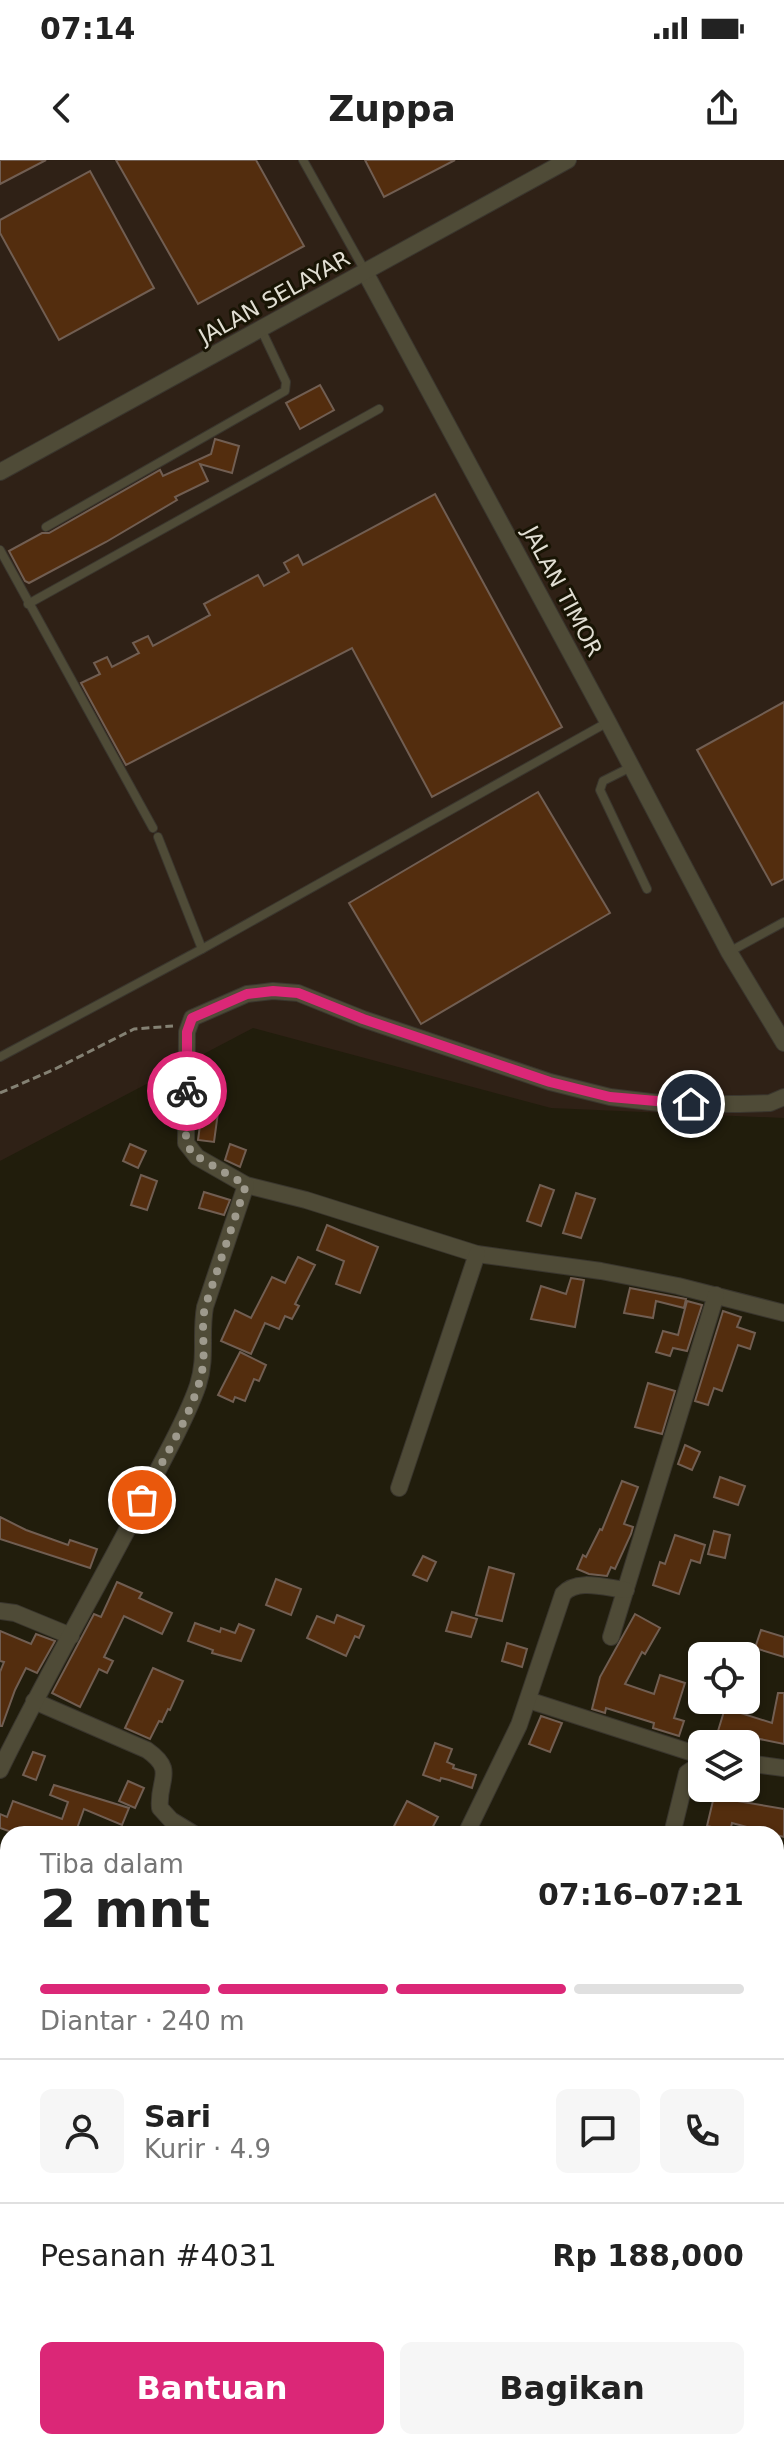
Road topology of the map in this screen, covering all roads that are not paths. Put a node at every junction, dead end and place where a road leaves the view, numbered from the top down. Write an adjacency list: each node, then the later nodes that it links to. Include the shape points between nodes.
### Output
1 (303, 160): 3 (lane, JALAN TIMOR)
2 (568, 160): 3 (street, JALAN SELAYAR)
3 (365, 272): 4 (street, JALAN SELAYAR); 10 (street, JALAN TIMOR)
4 (261, 329): 6 (street, JALAN SELAYAR); 7 (lane, via 286,382 285,391)
5 (379, 409): 9 (lane)
6 (0, 472)
7 (46, 527)
8 (0, 550): 9 (lane)
9 (28, 604): 14 (lane, via 156,833)
10 (608, 722): 11 (street, JALAN TIMOR); 14 (lane)
11 (632, 767): 12 (lane, via 603,781 600,790); 15 (street, JALAN TIMOR)
12 (647, 889)
13 (784, 922): 15 (lane)
14 (202, 949): 17 (lane)
15 (729, 952): 16 (street, JALAN TIMOR)
16 (784, 1043)
17 (0, 1057)
18 (784, 1097): 19 (street, via 740,1104 610,1097 550,1082 298,993 247,994 192,1018 188,1025 186,1143 197,1157)
19 (246, 1185): 20 (street); 26 (street, via 205,1307 205,1350 197,1388)
20 (477, 1254): 21 (street, via 601,1271); 23 (street)
21 (716, 1295): 22 (street); 24 (street)
22 (784, 1313)
23 (399, 1488)
24 (626, 1590): 27 (street); 28 (street, via 578,1585 567,1590)
25 (0, 1611): 26 (street)
26 (71, 1636): 29 (street)
27 (611, 1637)
28 (528, 1700): 30 (street); 36 (street)
29 (34, 1701): 33 (street); 35 (street, via 160,1760 160,1808)
30 (688, 1751)
31 (760, 1765): 32 (street)
32 (784, 1768)
33 (0, 1770)
34 (688, 1772): 37 (street)
35 (181, 1826)
36 (470, 1826)
37 (674, 1826)

